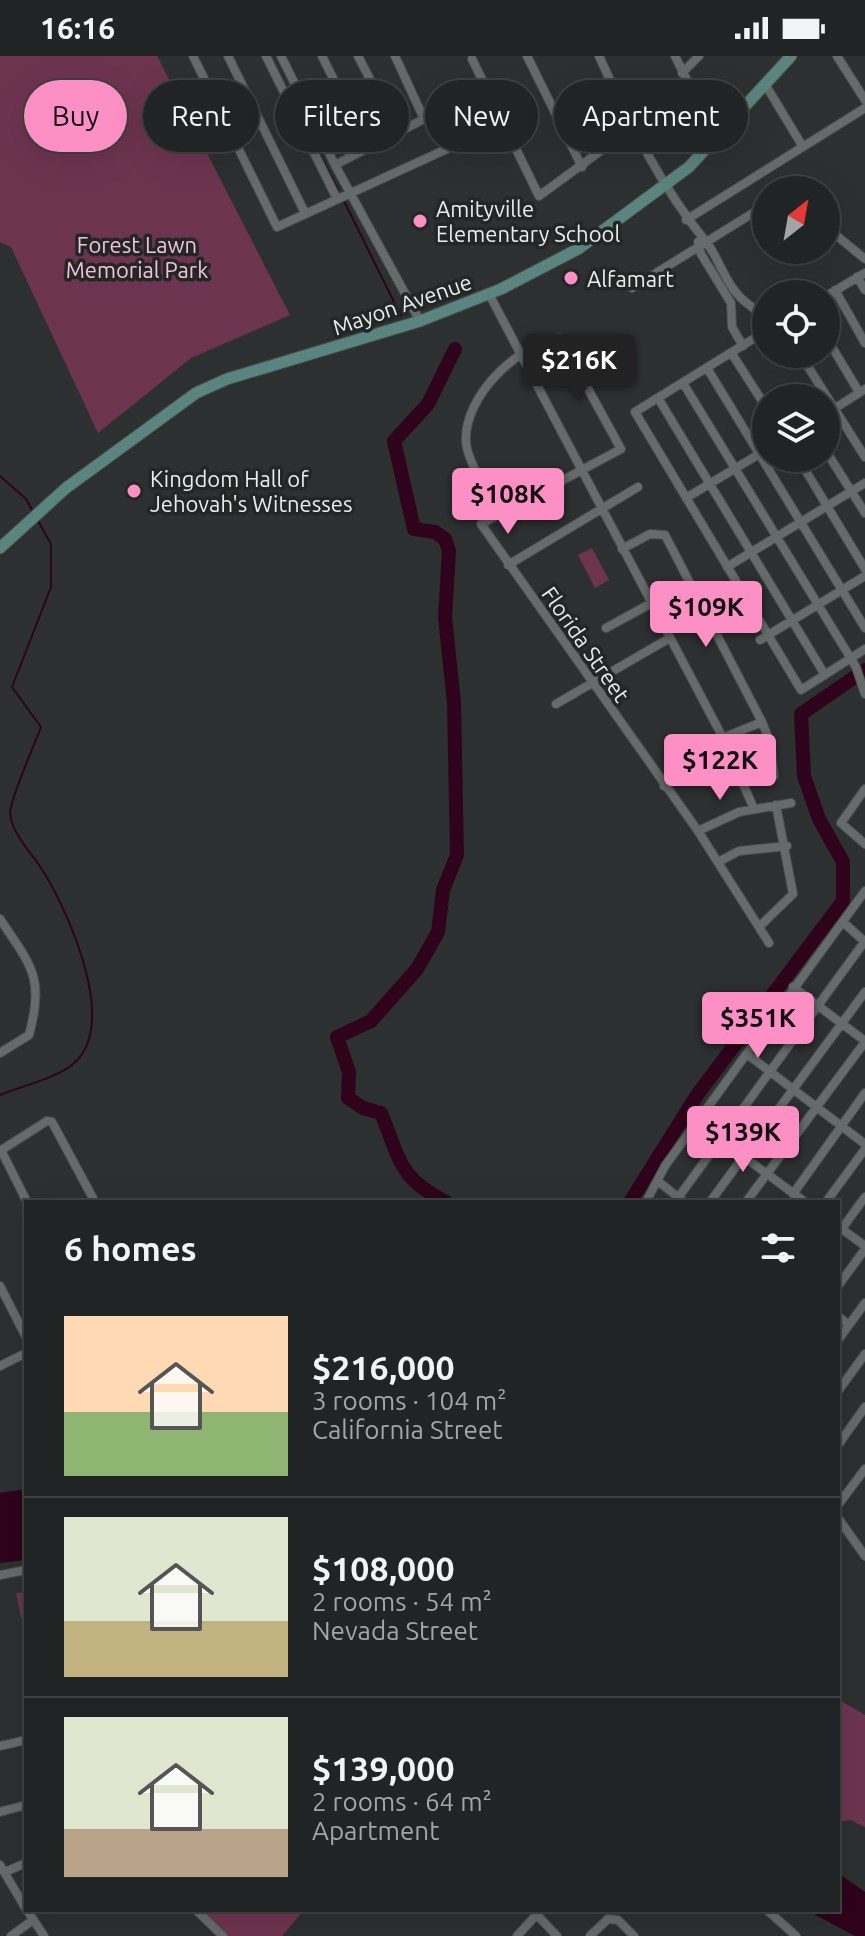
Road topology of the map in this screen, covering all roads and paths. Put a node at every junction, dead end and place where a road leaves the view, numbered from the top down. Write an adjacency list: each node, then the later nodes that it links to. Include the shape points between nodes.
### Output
1 (193, 56): 38 (street, via 277,227)
2 (228, 56): 38 (street)
3 (266, 56): 37 (street)
4 (281, 56): 33 (street)
5 (322, 56): 16 (street)
6 (358, 56): 17 (street)
7 (395, 56): 18 (street)
8 (527, 56): 34 (street)
9 (599, 56): 19 (street)
10 (675, 56): 15 (street)
11 (699, 56): 15 (street)
12 (791, 56): 21 (main road, Mayon Avenue)
13 (837, 56): 23 (street)
14 (472, 59): 34 (street, via 539,196)
15 (682, 73): 20 (street)
16 (334, 80)
17 (370, 80)
18 (406, 80)
19 (610, 80)
20 (686, 80)
21 (765, 84): 24 (main road, Mayon Avenue); 27 (street)
22 (409, 85): 26 (street, via 424,117)
23 (865, 100)
24 (748, 103)
25 (865, 108): 27 (street)
26 (409, 128)
27 (803, 147): 40 (street)
28 (358, 152): 33 (street)
29 (441, 152): 36 (street)
30 (601, 152): 34 (street)
31 (646, 152): 35 (street)
32 (703, 152): 35 (main road, Mayon Avenue)
33 (335, 165): 36 (street)
34 (582, 167)
35 (666, 188): 40 (street); 48 (main road, Mayon Avenue, via 578,249)
36 (351, 195): 37 (street); 53 (street)
37 (337, 199): 38 (street)
38 (305, 213)
39 (752, 213): 42 (street)
40 (686, 220): 42 (street)
41 (840, 238): 43 (street)
42 (701, 242): 46 (street); 49 (street); 51 (street)
43 (865, 259)
44 (861, 275): 45 (street); 47 (street)
45 (840, 287)
46 (632, 288)
47 (865, 290)
48 (489, 294): 53 (main road, Mayon Avenue); 58 (street)
49 (740, 298): 51 (street); 52 (street)
50 (840, 299): 55 (street)
51 (731, 303): 56 (street, via 732,327)
52 (752, 306)
53 (420, 321): 86 (main road, Mayon Avenue, via 221,381 188,397 66,488)
54 (752, 340): 56 (street)
55 (865, 343)
56 (743, 346): 57 (street)
57 (732, 354): 60 (street); 62 (street)
58 (521, 355): 70 (street); 70 (street, via 563,339 621,449); 83 (street, via 485,383 465,443)
59 (840, 358): 63 (street)
60 (707, 368): 61 (street); 67 (street)
61 (683, 383): 64 (street); 71 (street)
62 (752, 385)
63 (862, 391): 65 (street)
64 (658, 398): 76 (street); 79 (street, via 635,412)
65 (840, 405)
66 (840, 426): 68 (street)
67 (752, 436)
68 (865, 457)
69 (752, 458): 71 (street)
70 (580, 469): 81 (street); 83 (street)
71 (734, 469): 76 (street); 85 (street)
72 (774, 472): 84 (street)
73 (807, 472): 80 (street)
74 (839, 472): 78 (street)
75 (865, 483): 78 (street)
76 (710, 484): 79 (street); 88 (street)
77 (638, 487): 81 (street)
78 (851, 492): 80 (street); 82 (street)
79 (686, 498): 90 (street)
80 (827, 504): 84 (street); 91 (street)
81 (601, 509): 87 (street); 89 (street)
82 (865, 513)
83 (499, 514): 89 (street, Florida Street, via 481,524)
84 (802, 520): 85 (street); 93 (street)
85 (776, 535): 88 (street); 95 (street)
86 (0, 548)
87 (622, 549): 94 (street); 107 (street, via 650,534 665,535)
88 (753, 550): 90 (street); 96 (street)
89 (508, 565): 104 (street, Florida Street)
90 (727, 567): 99 (street)
91 (865, 569)
92 (865, 576): 93 (street)
93 (841, 590): 95 (street); 98 (street)
94 (650, 604): 97 (street); 100 (street)
95 (819, 604): 96 (street); 102 (street)
96 (792, 620): 99 (street); 103 (street)
97 (606, 628)
98 (865, 628)
99 (764, 638): 103 (street, via 801,690)
100 (668, 639): 104 (street); 108 (street)
101 (865, 649): 102 (street)
102 (850, 659): 103 (street); 105 (street)
103 (825, 675)
104 (593, 683): 106 (street); 111 (street, Florida Street)
105 (865, 694)
106 (556, 704)
107 (762, 722): 108 (street); 110 (street)
108 (723, 738): 115 (street)
109 (689, 769): 111 (street)
110 (774, 776)
111 (664, 786): 116 (street, Florida Street)
112 (865, 789): 117 (street, via 841,823)
113 (791, 803): 114 (street)
114 (776, 805): 115 (street); 118 (street)
115 (754, 809): 116 (street)
116 (698, 831): 119 (street, Florida Street)
117 (865, 844)
118 (787, 846): 119 (street, via 739,851); 123 (street, via 793,894)
119 (718, 862): 123 (street, Florida Street)
120 (865, 891): 122 (street)
121 (0, 919): 131 (street, via 37,984 29,1035)
122 (843, 922): 124 (street); 126 (street)
123 (759, 927): 125 (street, Florida Street)
124 (865, 941): 128 (street)
125 (769, 943)
126 (793, 987): 128 (street); 132 (street)
127 (865, 992): 129 (street)
128 (816, 1006): 129 (street); 133 (street)
129 (842, 1024): 130 (street); 134 (street)
130 (865, 1041): 136 (street)
131 (0, 1053)
132 (747, 1054): 133 (street); 137 (street)
133 (768, 1074): 134 (street); 139 (street)
134 (793, 1090): 136 (street); 142 (street)
135 (865, 1093): 138 (street)
136 (815, 1107): 138 (street); 143 (street)
137 (697, 1122): 139 (street); 144 (street)
138 (841, 1126): 140 (street); 145 (street)
139 (722, 1139): 142 (street); 151 (street)
140 (865, 1147): 155 (street)
141 (0, 1150): 147 (street); 148 (street, via 52,1122)
142 (746, 1156): 143 (street); 152 (street)
143 (768, 1175): 145 (street); 153 (street)
144 (659, 1182): 149 (street); 150 (street)
145 (793, 1194): 154 (street)
146 (865, 1197): 156 (street)
147 (26, 1200)
148 (94, 1200)
149 (647, 1200)
150 (678, 1200)
151 (680, 1200)
152 (712, 1200)
153 (748, 1200)
154 (802, 1200)
155 (827, 1200)
156 (840, 1229)
157 (840, 1231): 158 (street)
158 (865, 1247): 159 (street)
159 (840, 1283)
160 (0, 1286): 164 (street)
161 (865, 1303): 163 (street)
162 (840, 1318): 163 (street)
163 (849, 1325): 165 (street)
164 (24, 1333)
165 (840, 1337)
166 (24, 1354): 168 (street)
167 (865, 1354): 169 (street)
168 (0, 1366)
169 (840, 1388)
170 (865, 1407): 171 (street)
171 (840, 1442)
172 (865, 1469): 173 (street)
173 (840, 1502)
174 (840, 1521): 175 (street)
175 (865, 1556)
176 (24, 1570): 177 (street)
177 (0, 1575)
178 (24, 1740): 179 (street)
179 (0, 1746)
180 (24, 1806): 181 (street)
181 (0, 1812)
182 (24, 1863): 183 (street)
183 (2, 1868): 184 (street)
184 (24, 1906)
185 (28, 1912): 189 (street)
186 (198, 1912): 192 (street)
187 (538, 1912): 193 (street); 194 (street)
188 (769, 1912): 197 (street)
189 (33, 1920): 190 (street); 191 (street)
190 (11, 1936)
191 (44, 1936)
192 (223, 1936)
193 (517, 1936)
194 (557, 1936)
195 (590, 1936): 196 (street, via 608,1919 618,1920)
196 (634, 1936)
197 (796, 1936)

